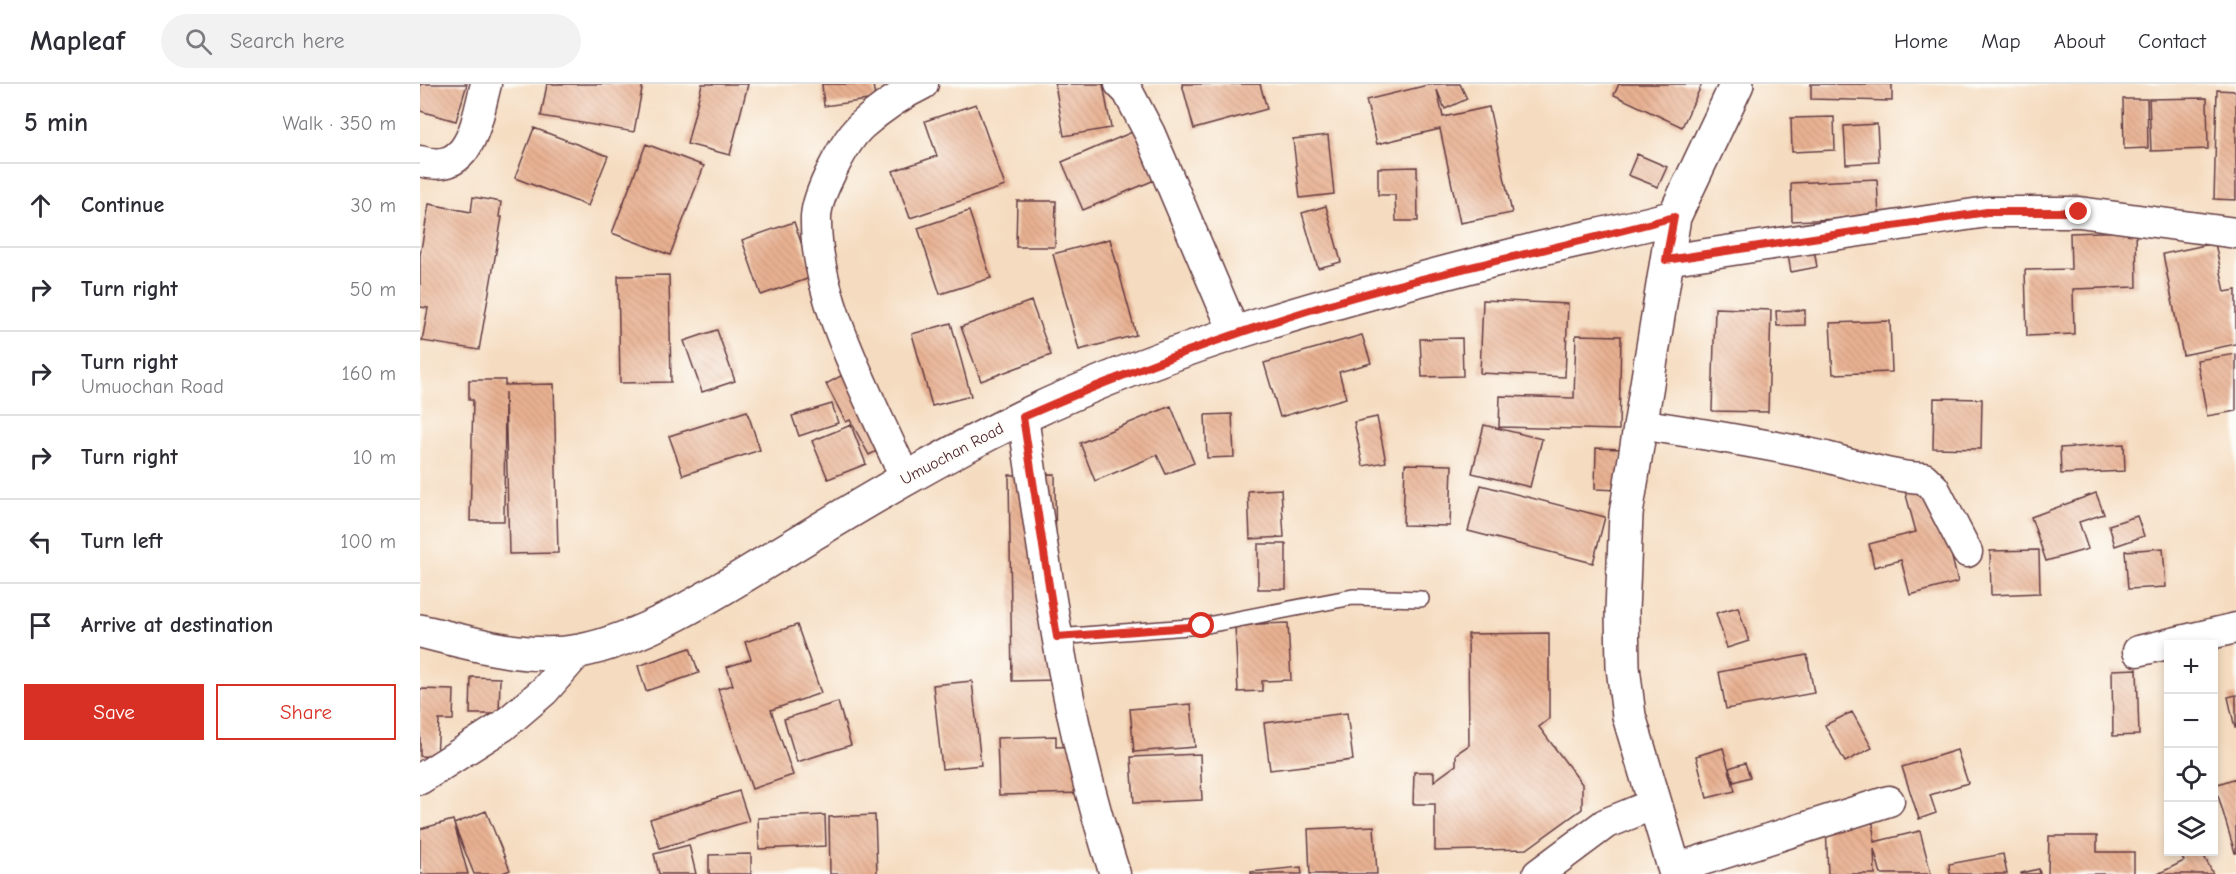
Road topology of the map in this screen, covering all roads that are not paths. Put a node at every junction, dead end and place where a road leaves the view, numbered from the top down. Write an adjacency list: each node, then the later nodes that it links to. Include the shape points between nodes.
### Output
1 (486, 84): 5 (street, via 462,154 433,165)
2 (922, 84): 12 (street, via 860,126 826,179 816,215 819,256 828,296)
3 (1120, 84): 9 (street, via 1150,134)
4 (1737, 84): 6 (street)
5 (420, 161)
6 (1674, 217): 8 (street); 9 (street, Umuochan Road, via 1438,274)
7 (2236, 233): 8 (street, via 2079,212 1987,212)
8 (1666, 260): 11 (street)
9 (1235, 334): 10 (street, Umuochan Road, via 1128,372)
10 (1023, 417): 12 (street, Umuochan Road); 17 (street)
11 (1640, 424): 13 (street, via 1746,440 1904,478 1924,478 1934,488); 22 (street, via 1626,514 1623,667 1629,716)
12 (905, 478): 18 (street, Umuochan Road, via 645,630)
13 (1967, 552)
14 (1420, 599): 17 (lane, via 1353,597 1202,626)
15 (2236, 628): 19 (street)
16 (420, 631): 18 (street, Umuochan Road, via 513,653)
17 (1057, 637): 24 (street, via 1098,824)
18 (579, 651): 20 (street, via 544,691 503,726)
19 (2138, 651)
20 (420, 779)
21 (1889, 801): 23 (street)
22 (1654, 804): 23 (street); 25 (street, via 1605,824)
23 (1675, 872)
24 (1115, 874)
25 (1538, 874)

